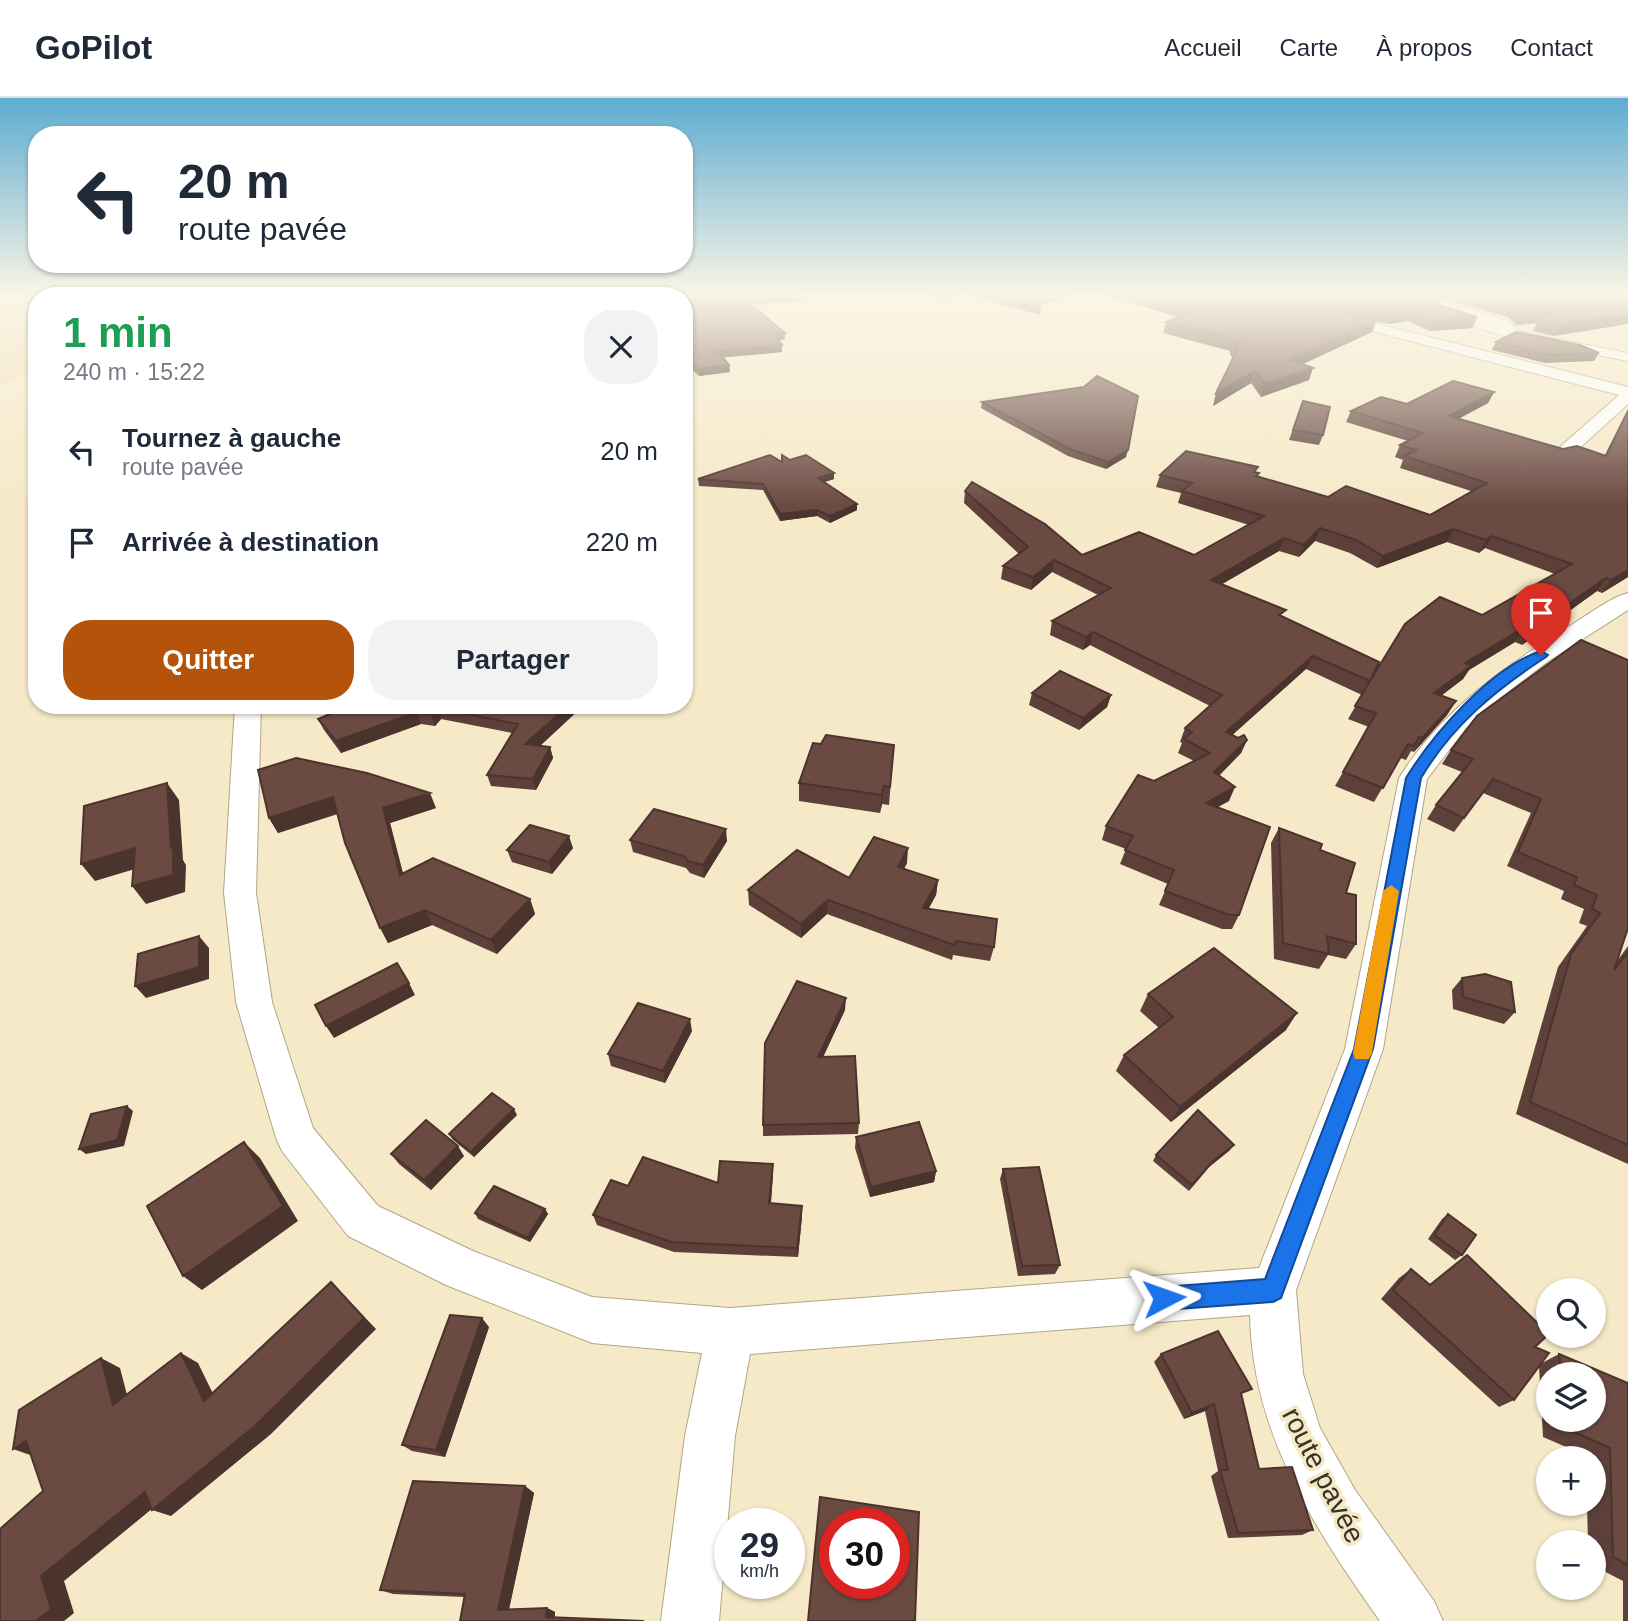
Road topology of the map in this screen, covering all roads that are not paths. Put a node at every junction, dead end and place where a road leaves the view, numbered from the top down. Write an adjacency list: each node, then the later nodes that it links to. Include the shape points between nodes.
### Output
1 (1514, 364): 2 (street)
2 (1628, 394): 3 (street)
3 (1566, 452)
4 (1628, 600): 6 (street, route pavée, via 1498,682 1433,746 1413,778 1364,1049)
5 (248, 714): 7 (street, via 240,893 254,1002 296,1138 363,1221 462,1269 592,1320)
6 (1273, 1290): 7 (street); 9 (street, route pavée, via 1281,1387 1304,1449 1360,1547)
7 (730, 1332): 8 (street, via 710,1436)
8 (690, 1621)
9 (1414, 1621)

